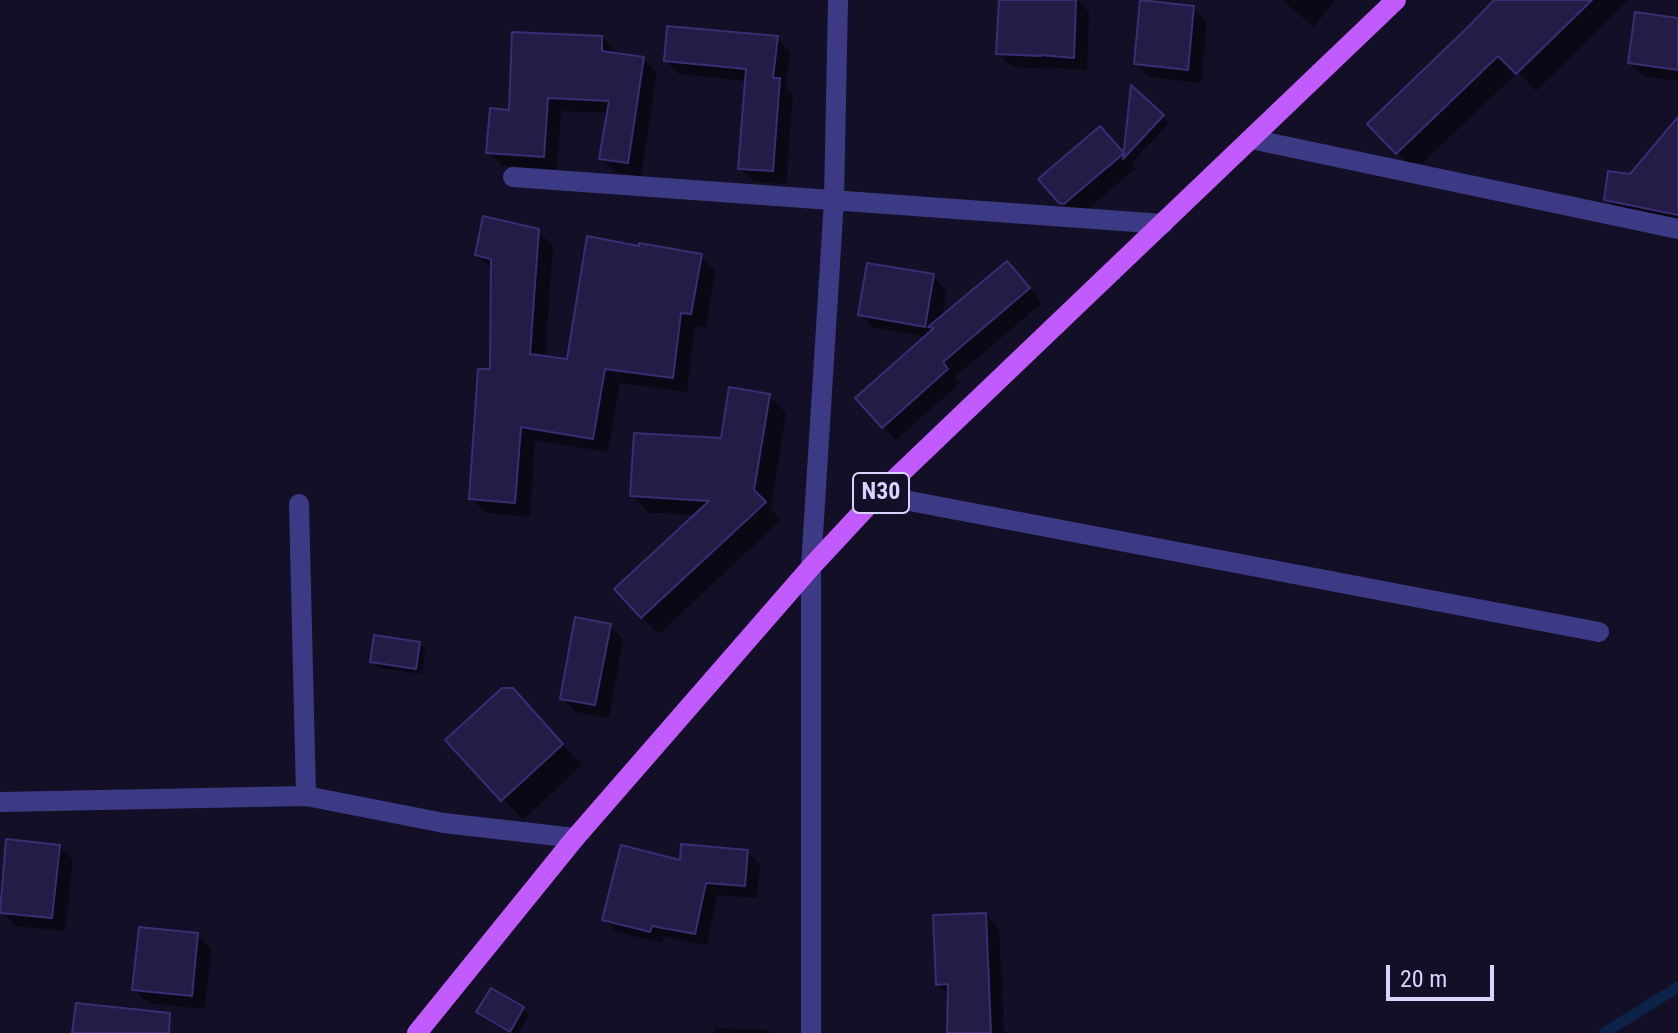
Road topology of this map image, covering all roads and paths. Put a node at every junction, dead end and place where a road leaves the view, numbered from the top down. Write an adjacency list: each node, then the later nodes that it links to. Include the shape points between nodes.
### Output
1 (838, 0): 5 (street)
2 (1396, 0): 3 (main road, N30)
3 (1251, 139): 6 (main road, N30); 7 (street)
4 (513, 177): 5 (street)
5 (834, 200): 6 (street); 10 (street)
6 (1163, 224): 8 (main road, N30)
7 (1678, 229)
8 (878, 495): 10 (main road, N30); 11 (street)
9 (299, 504): 12 (street)
10 (811, 567): 14 (main road, N30); 16 (street)
11 (1599, 632)
12 (306, 796): 13 (street); 14 (street, via 444,823)
13 (0, 802)
14 (575, 838): 15 (main road, N30)
15 (417, 1033)
16 (811, 1033)

